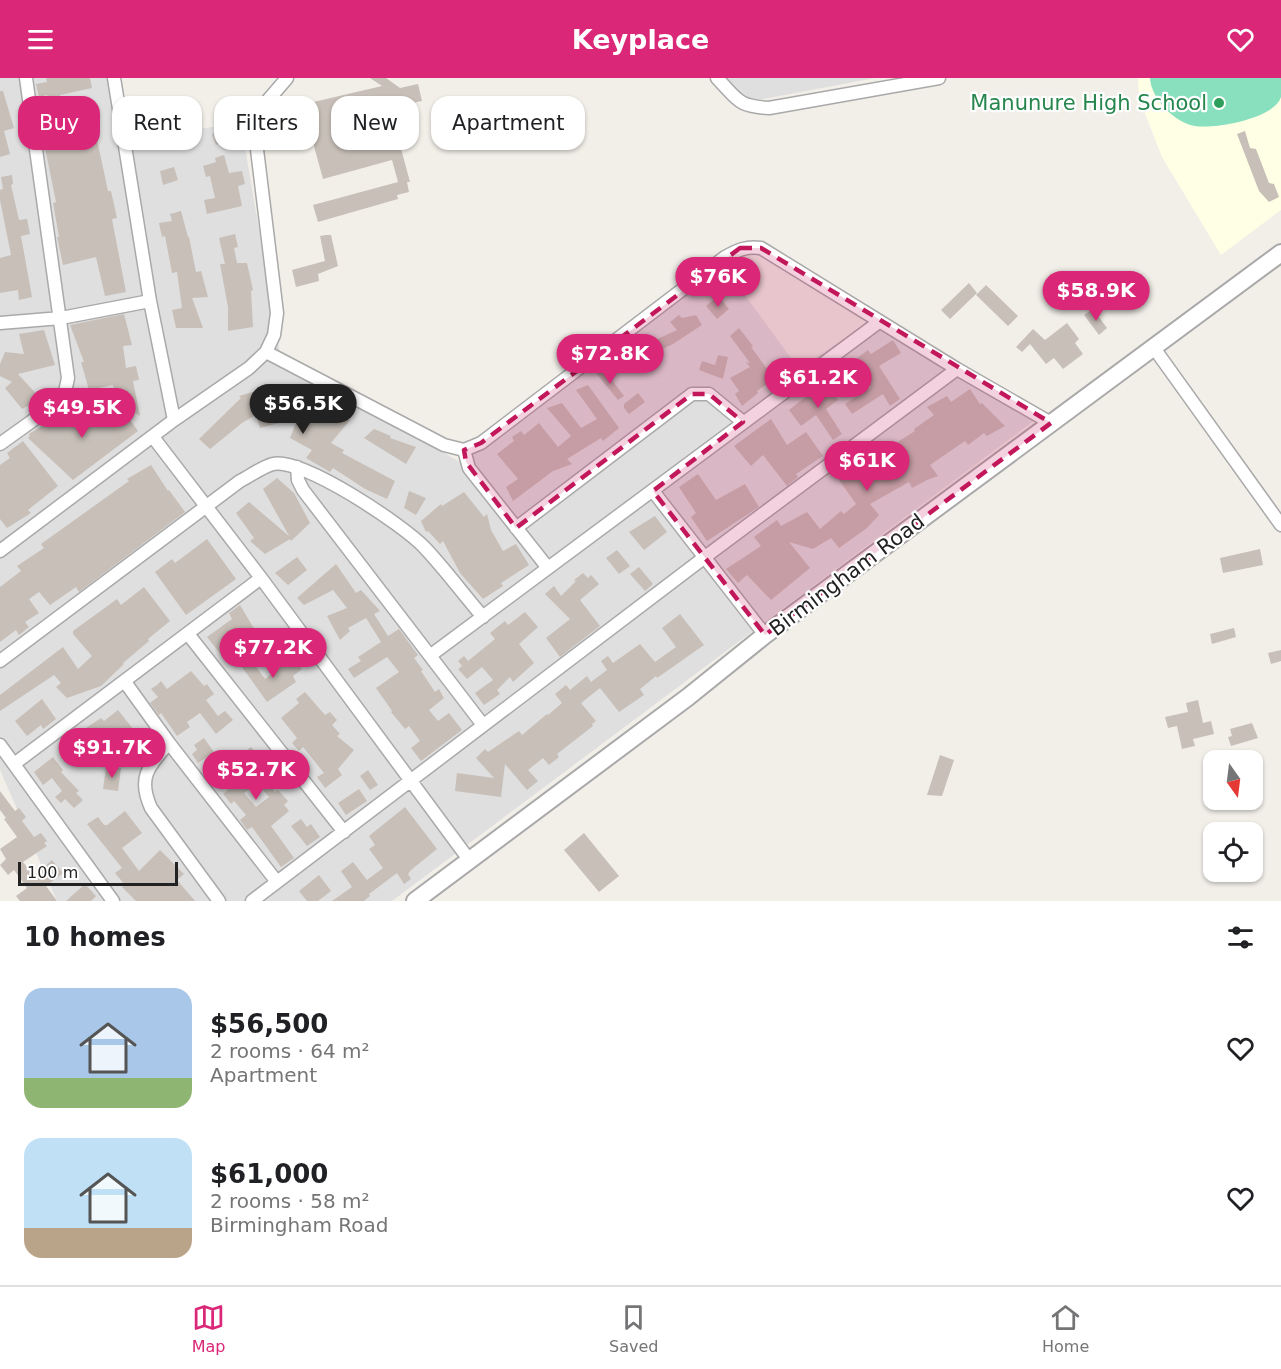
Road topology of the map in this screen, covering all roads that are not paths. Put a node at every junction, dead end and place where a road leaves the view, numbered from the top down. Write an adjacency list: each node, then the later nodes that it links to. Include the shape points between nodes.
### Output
1 (26, 78): 9 (street)
2 (114, 78): 8 (street)
3 (287, 78): 13 (street, via 263,106 254,125 277,313 274,335)
4 (717, 78): 6 (street, via 741,103 769,108)
5 (939, 78): 6 (street)
6 (907, 81)
7 (1281, 253): 12 (street, Birmingham Road)
8 (150, 301): 9 (street); 15 (street)
9 (61, 318): 11 (street); 19 (street, via 68,378 64,392 53,406)
10 (879, 322): 14 (street); 16 (street); 20 (street, via 761,248 741,248 481,443)
11 (0, 323)
12 (1154, 348): 17 (street, Birmingham Road); 24 (street)
13 (266, 352): 15 (street); 20 (street, via 444,445)
14 (957, 369): 17 (street); 27 (street)
15 (174, 420): 18 (street)
16 (743, 422): 22 (street); 25 (street, via 709,394 692,394)
17 (1052, 423): 32 (street, Birmingham Road)
18 (153, 437): 23 (street); 26 (street)
19 (0, 444)
20 (464, 450): 25 (street, via 469,468)
21 (297, 467): 23 (street, via 273,464 240,481); 30 (street, via 346,491 423,546); 33 (street, via 303,490)
22 (653, 491): 27 (street); 28 (street)
23 (206, 507): 29 (street); 34 (street)
24 (1281, 525)
25 (516, 528): 28 (street)
26 (0, 551)
27 (705, 557): 32 (street); 36 (street)
28 (548, 568): 30 (street)
29 (261, 578): 31 (street); 40 (street)
30 (483, 617): 33 (street)
31 (188, 634): 35 (street); 41 (street)
32 (765, 635): 42 (street, Birmingham Road)
33 (431, 655): 36 (street)
34 (0, 661)
35 (125, 682): 37 (street); 39 (street)
36 (483, 725): 40 (street)
37 (169, 743): 43 (street); 45 (street, via 149,766 144,792 151,808)
38 (0, 745): 39 (street)
39 (14, 764): 44 (street)
40 (412, 781): 41 (street); 42 (street)
41 (344, 832): 43 (street)
42 (470, 861): 47 (street, Birmingham Road)
43 (277, 882): 46 (street)
44 (113, 901)
45 (219, 901)
46 (252, 901)
47 (416, 901)

